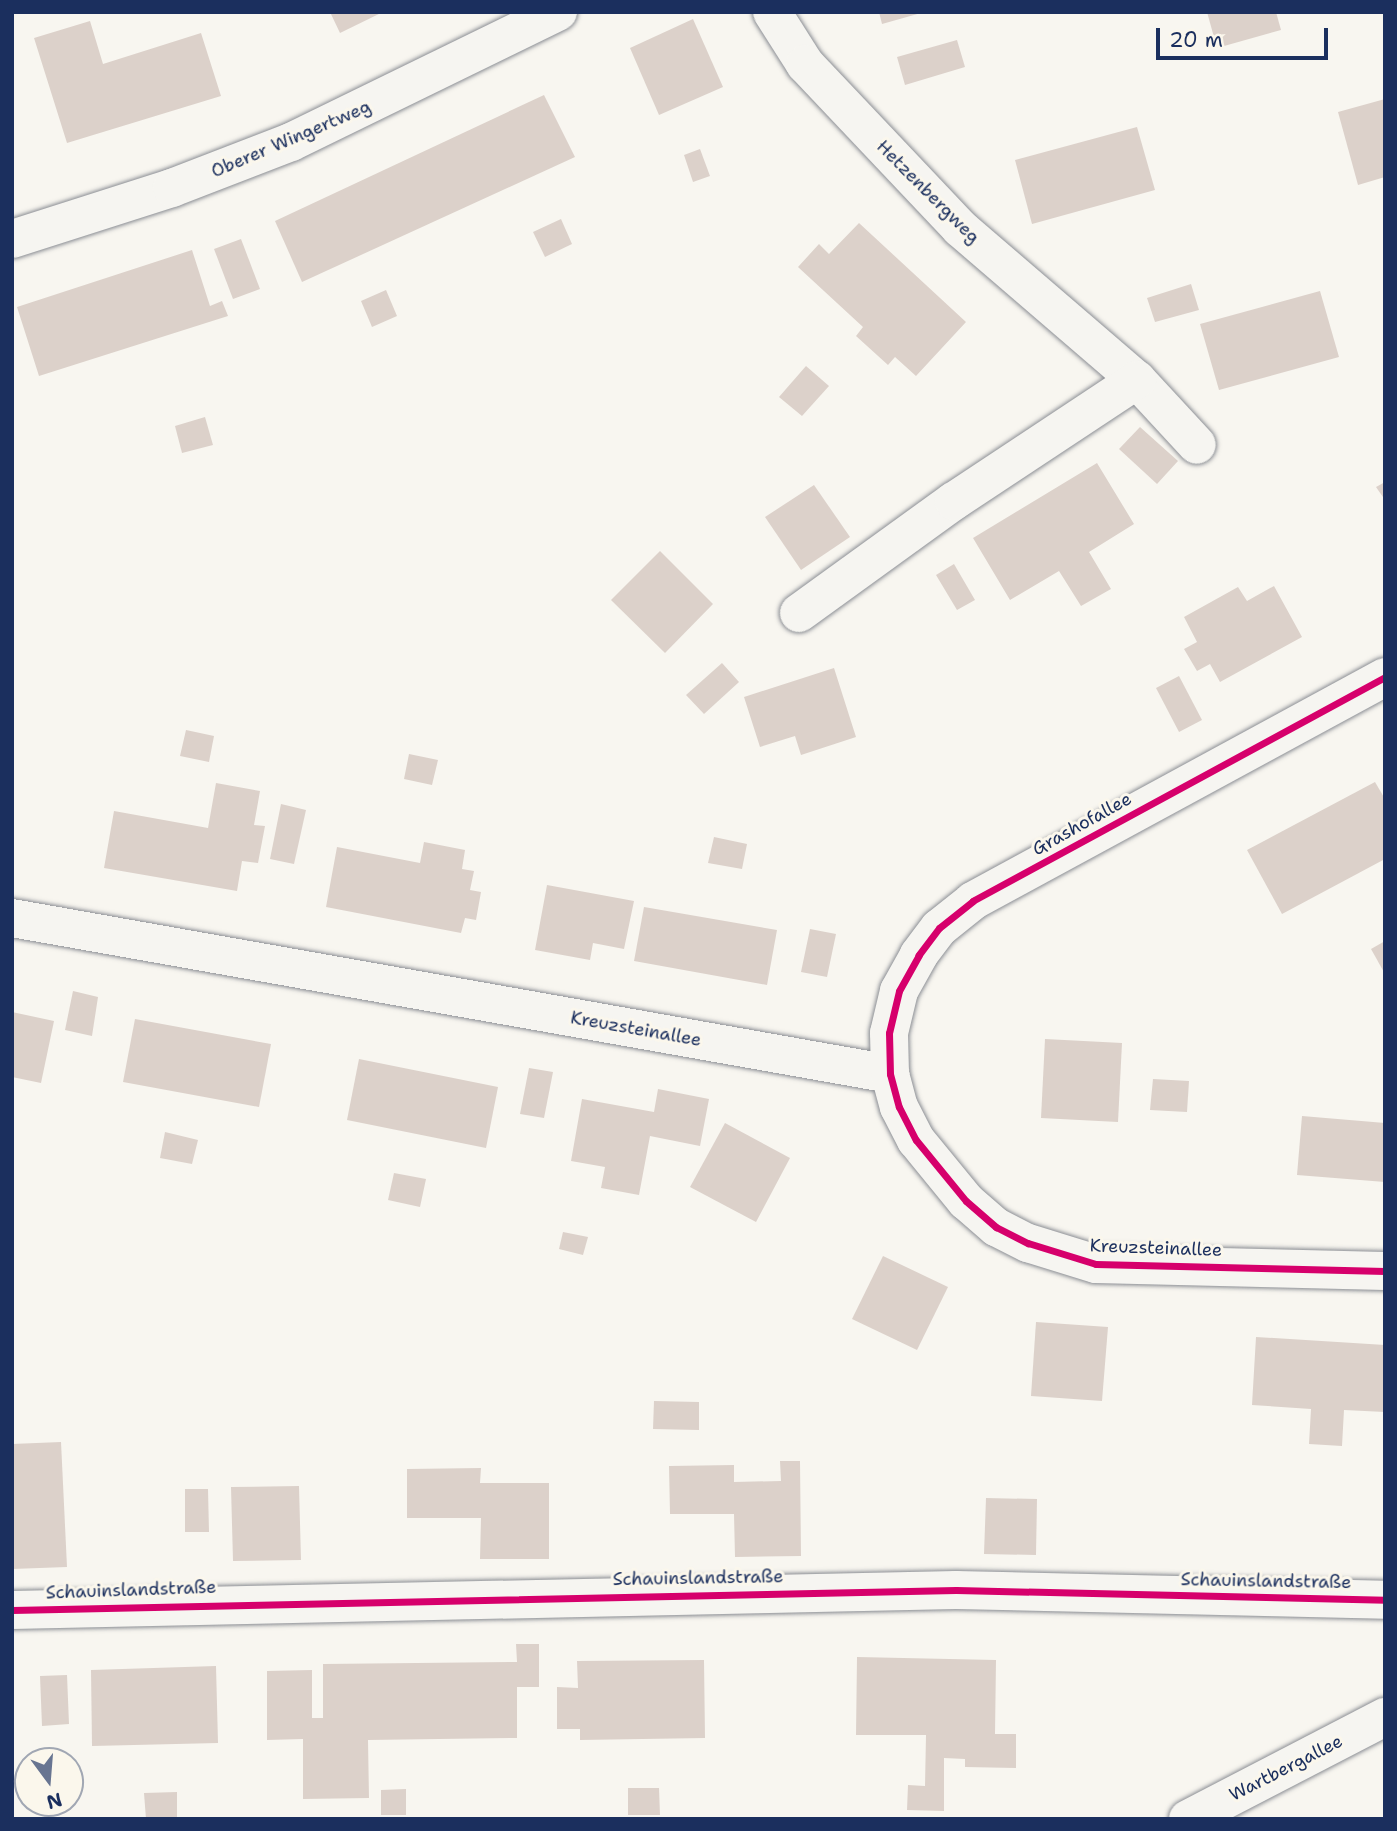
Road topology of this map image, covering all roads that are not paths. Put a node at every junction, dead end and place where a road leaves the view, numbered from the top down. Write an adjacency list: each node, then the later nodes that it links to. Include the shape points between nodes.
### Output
1 (558, 12): 3 (street, Oberer Wingertweg, via 291,142 172,188)
2 (772, 12): 4 (street, Hetzenbergweg, via 805,64 960,228)
3 (12, 239)
4 (1137, 380): 5 (street, Hetzenbergweg); 6 (street, via 954,501)
5 (1196, 445)
6 (799, 612)
7 (1385, 677): 9 (street, Grashofallee, via 973,901 939,928 899,991 889,1033)
8 (12, 918): 9 (street, Kreuzsteinallee)
9 (890, 1074): 10 (street, Kreuzsteinallee, via 899,1107 916,1140 966,1201 996,1227 1063,1258 1096,1264)
10 (1385, 1270)
11 (1385, 1600): 12 (street, Schauinslandstraße, via 956,1590)
12 (12, 1610)
13 (1385, 1717): 14 (street, Wartbergallee)
14 (1188, 1819)

